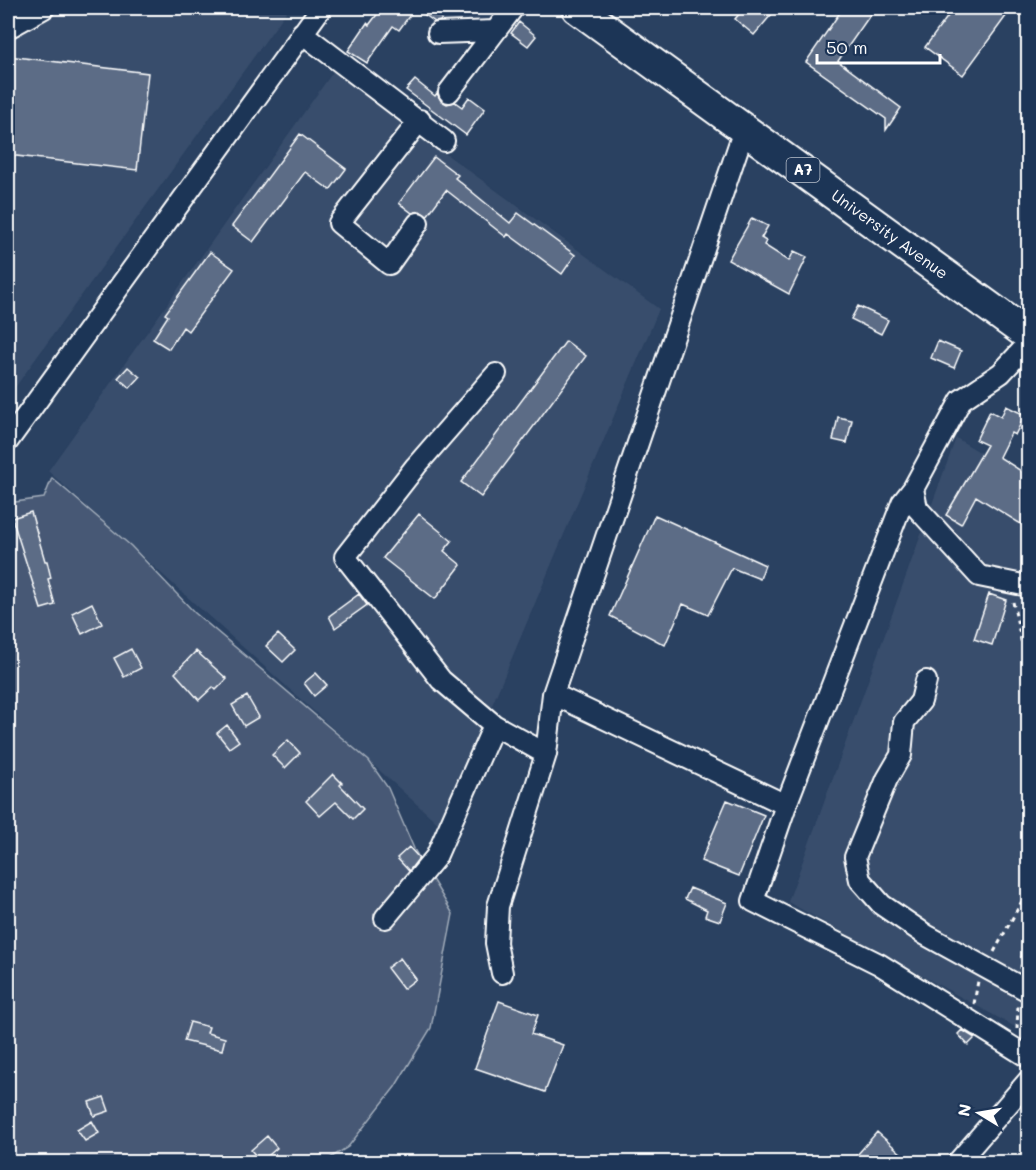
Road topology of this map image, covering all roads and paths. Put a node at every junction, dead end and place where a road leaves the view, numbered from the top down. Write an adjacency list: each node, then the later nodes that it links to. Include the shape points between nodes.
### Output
1 (44, 8): 5 (street)
2 (321, 8): 7 (street)
3 (513, 8): 6 (street)
4 (587, 10): 11 (highway, University Avenue / A7)
5 (8, 28)
6 (495, 31): 8 (street); 9 (street)
7 (302, 33): 10 (street); 17 (street)
8 (438, 33)
9 (449, 92)
10 (420, 120): 12 (street); 13 (street, via 339,223 388,264)
11 (745, 127): 14 (highway, University Avenue / A7); 21 (street)
12 (444, 141)
13 (418, 223)
14 (1029, 335)
15 (1029, 344): 18 (street, via 1001,373 961,400)
16 (496, 374): 23 (street, via 416,466 345,557 441,680)
17 (8, 441)
18 (913, 489): 19 (street, via 917,508 979,576); 25 (street, via 902,503)
19 (1020, 584): 22 (path)
20 (926, 681): 28 (street, via 921,701 904,722 901,755 855,857 860,880 882,905)
21 (553, 694): 24 (street); 25 (street)
22 (1029, 698)
23 (494, 725): 24 (street); 27 (street, via 436,857)
24 (546, 754): 29 (street, via 498,906 496,943)
25 (786, 805): 31 (street, via 753,901 879,964)
26 (1029, 815): 28 (path, via 1023,835 1028,890)
27 (385, 918)
28 (985, 969): 30 (street); 31 (path, via 978,981)
29 (502, 973)
30 (1029, 991)
31 (971, 1021): 32 (street)
32 (992, 1034): 33 (street); 34 (street)
33 (1029, 1057)
34 (1028, 1081): 35 (street)
35 (958, 1162)

